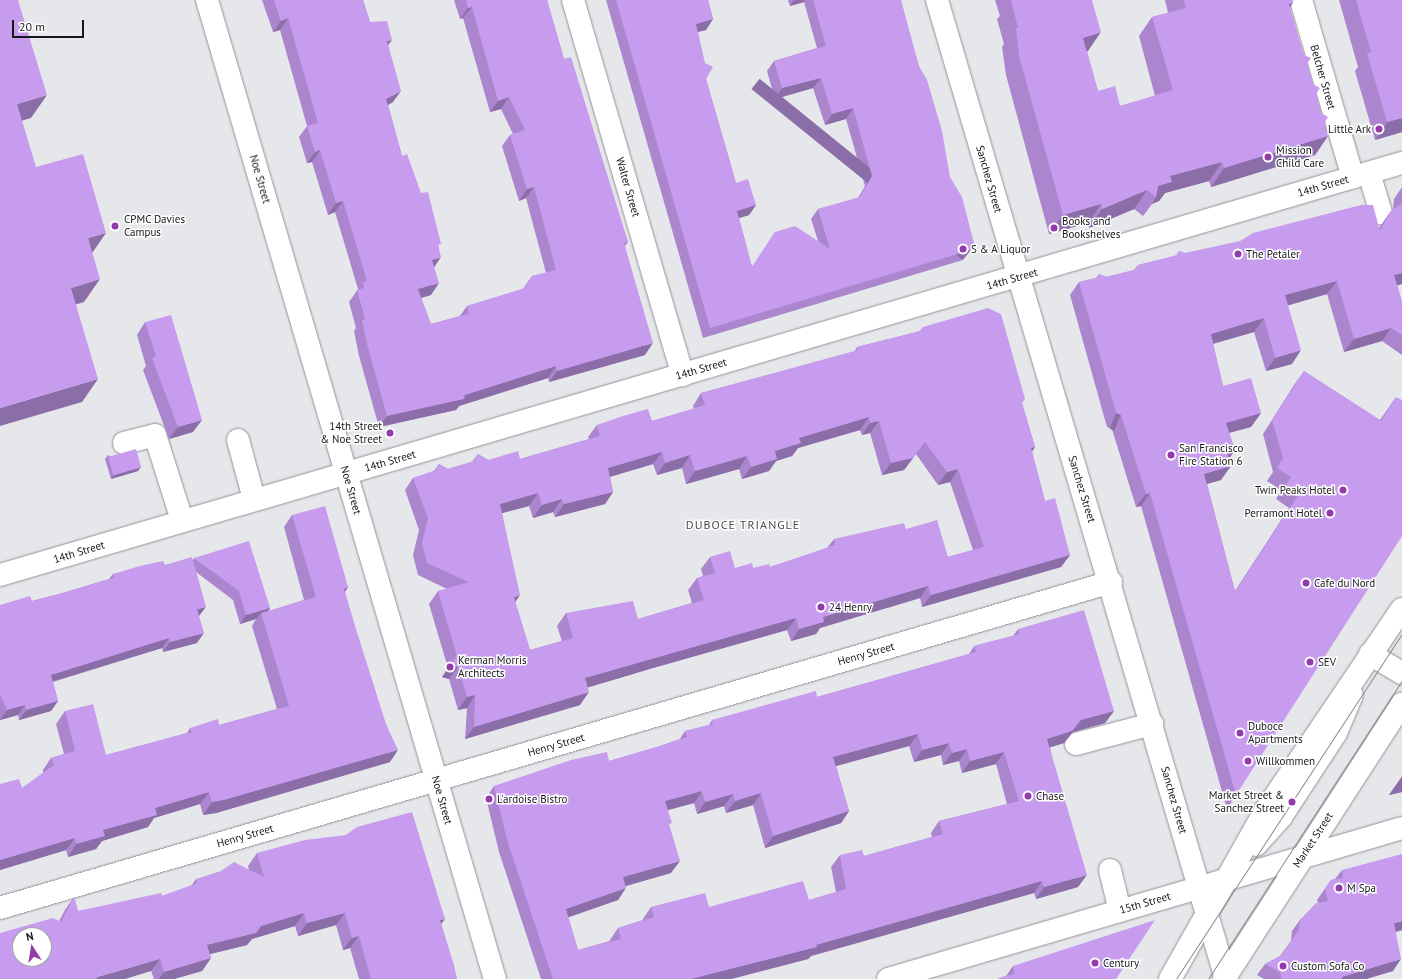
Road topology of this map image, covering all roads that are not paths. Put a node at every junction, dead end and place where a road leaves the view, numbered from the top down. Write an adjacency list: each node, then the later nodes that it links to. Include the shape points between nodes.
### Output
1 (207, 0): 12 (street, Noe Street)
2 (573, 0): 9 (street, Walter Street)
3 (937, 0): 8 (street, Sanchez Street)
4 (1301, 0): 6 (street, Belcher Street)
5 (1402, 163): 6 (street, 14th Street)
6 (1361, 175): 7 (street, Belcher Street); 8 (street, 14th Street)
7 (1381, 213)
8 (1018, 277): 9 (street, 14th Street); 16 (street, Sanchez Street)
9 (683, 375): 12 (street, 14th Street)
10 (238, 440): 13 (street)
11 (124, 443): 14 (street, via 155,435)
12 (346, 474): 13 (street, 14th Street); 23 (street, Noe Street)
13 (254, 499): 14 (street, 14th Street)
14 (182, 520): 15 (street, 14th Street)
15 (0, 576)
16 (1111, 582): 21 (street, Sanchez Street); 23 (street, Henry Street)
17 (1402, 609): 18 (street)
18 (1370, 654): 19 (street); 27 (street, via 1264,811)
19 (1402, 673)
20 (1402, 704): 25 (street, Market Street)
21 (1152, 724): 22 (street); 28 (street, Sanchez Street)
22 (1076, 744)
23 (436, 780): 29 (street, Henry Street); 32 (street, Noe Street)
24 (1402, 828): 25 (street, 15th Street)
25 (1302, 858): 27 (street, 15th Street); 35 (street, Market Street)
26 (1110, 870): 30 (street)
27 (1227, 880): 28 (street, 15th Street); 31 (street)
28 (1199, 888): 30 (street, 15th Street); 31 (street, Sanchez Street)
29 (0, 908)
30 (1120, 911): 33 (street, 15th Street)
31 (1206, 915): 34 (street); 35 (street, Sanchez Street)
32 (495, 979)
33 (888, 979)
34 (1170, 979)
35 (1224, 979)

